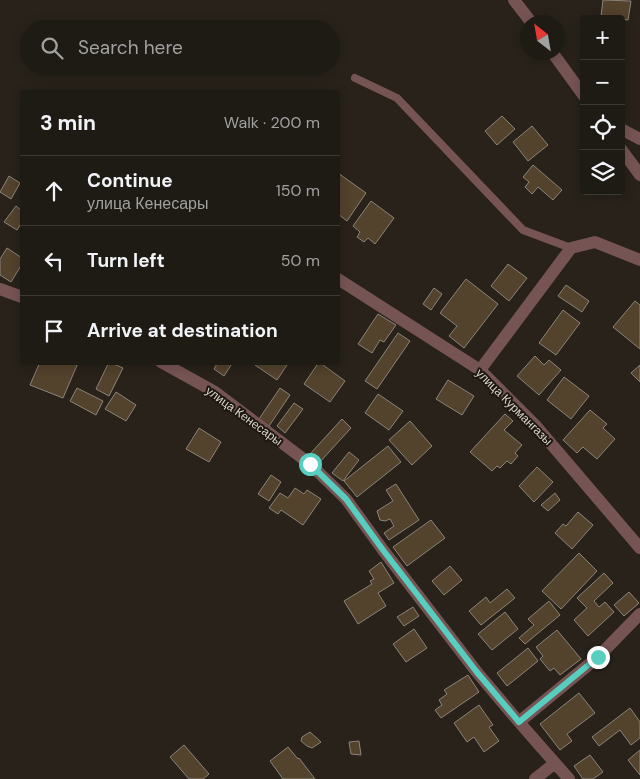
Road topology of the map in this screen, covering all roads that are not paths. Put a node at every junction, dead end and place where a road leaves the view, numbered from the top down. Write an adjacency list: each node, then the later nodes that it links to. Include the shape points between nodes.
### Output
1 (514, 0): 2 (street)
2 (526, 15)
3 (558, 60): 5 (street)
4 (355, 78): 10 (lane, via 397,98 523,230)
5 (580, 90)
6 (625, 131): 7 (street)
7 (640, 138)
8 (622, 150): 9 (street)
9 (640, 175)
10 (571, 248): 11 (street, via 595,242); 16 (street)
11 (640, 260)
12 (340, 280): 16 (street, улица Курмангазы)
13 (0, 289): 14 (street)
14 (20, 296)
15 (166, 365): 19 (street, улица Кенесары, via 215,392 310,464 346,499 476,671)
16 (480, 370): 17 (street, улица Курмангазы, via 535,425)
17 (640, 548)
18 (640, 614): 19 (street, via 598,657)
19 (519, 722): 20 (street, улица Кенесары)
20 (555, 763): 21 (street); 22 (street, улица Кенесары)
21 (535, 779)
22 (569, 779)

